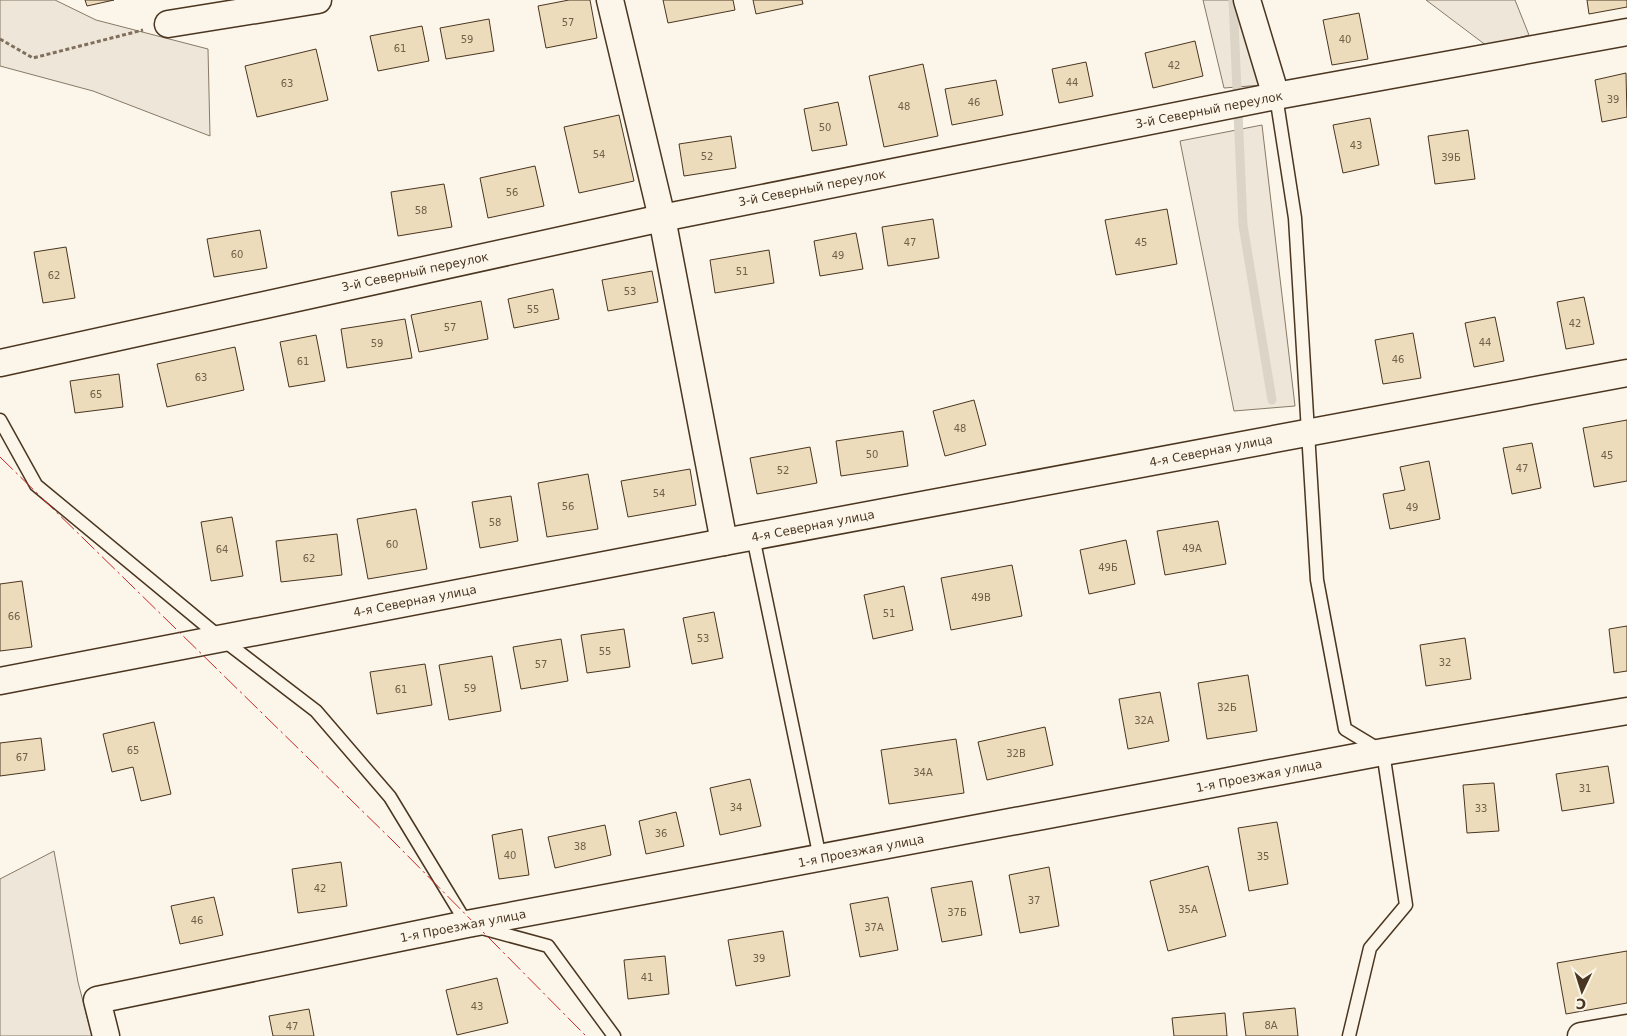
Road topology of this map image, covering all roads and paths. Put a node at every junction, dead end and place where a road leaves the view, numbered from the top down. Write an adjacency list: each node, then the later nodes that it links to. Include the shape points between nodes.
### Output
1 (318, 0): 4 (street)
2 (610, 0): 8 (street)
3 (1247, 0): 7 (street)
4 (168, 24): 6 (path, via 33,58)
5 (1627, 32): 7 (street, 3-й Северный переулок)
6 (0, 39)
7 (1276, 96): 8 (street, 3-й Северный переулок); 12 (lane, via 1295,218)
8 (662, 218): 9 (street, 3-й Северный переулок); 14 (street)
9 (0, 363)
10 (1627, 373): 12 (street, 4-я Северная улица)
11 (0, 420): 15 (lane, via 36,485)
12 (1308, 433): 13 (street, 4-я Северная улица); 18 (lane, via 1317,580 1345,728)
13 (753, 537): 14 (street, 4-я Северная улица); 19 (lane)
14 (724, 542): 15 (street, 4-я Северная улица)
15 (222, 638): 16 (street, 4-я Северная улица); 20 (lane, via 316,711 390,797)
16 (0, 681)
17 (1627, 711): 18 (street, 1-я Проезжая улица)
18 (1383, 752): 19 (street, 1-я Проезжая улица); 24 (lane, via 1406,905 1370,948)
19 (820, 858): 20 (street, 1-я Проезжая улица)
20 (467, 924): 22 (street, 1-я Проезжая улица, via 97,1000); 23 (lane, via 548,946)
21 (1627, 1028): 25 (street)
22 (106, 1036)
23 (614, 1036)
24 (1349, 1036)
25 (1581, 1036)

